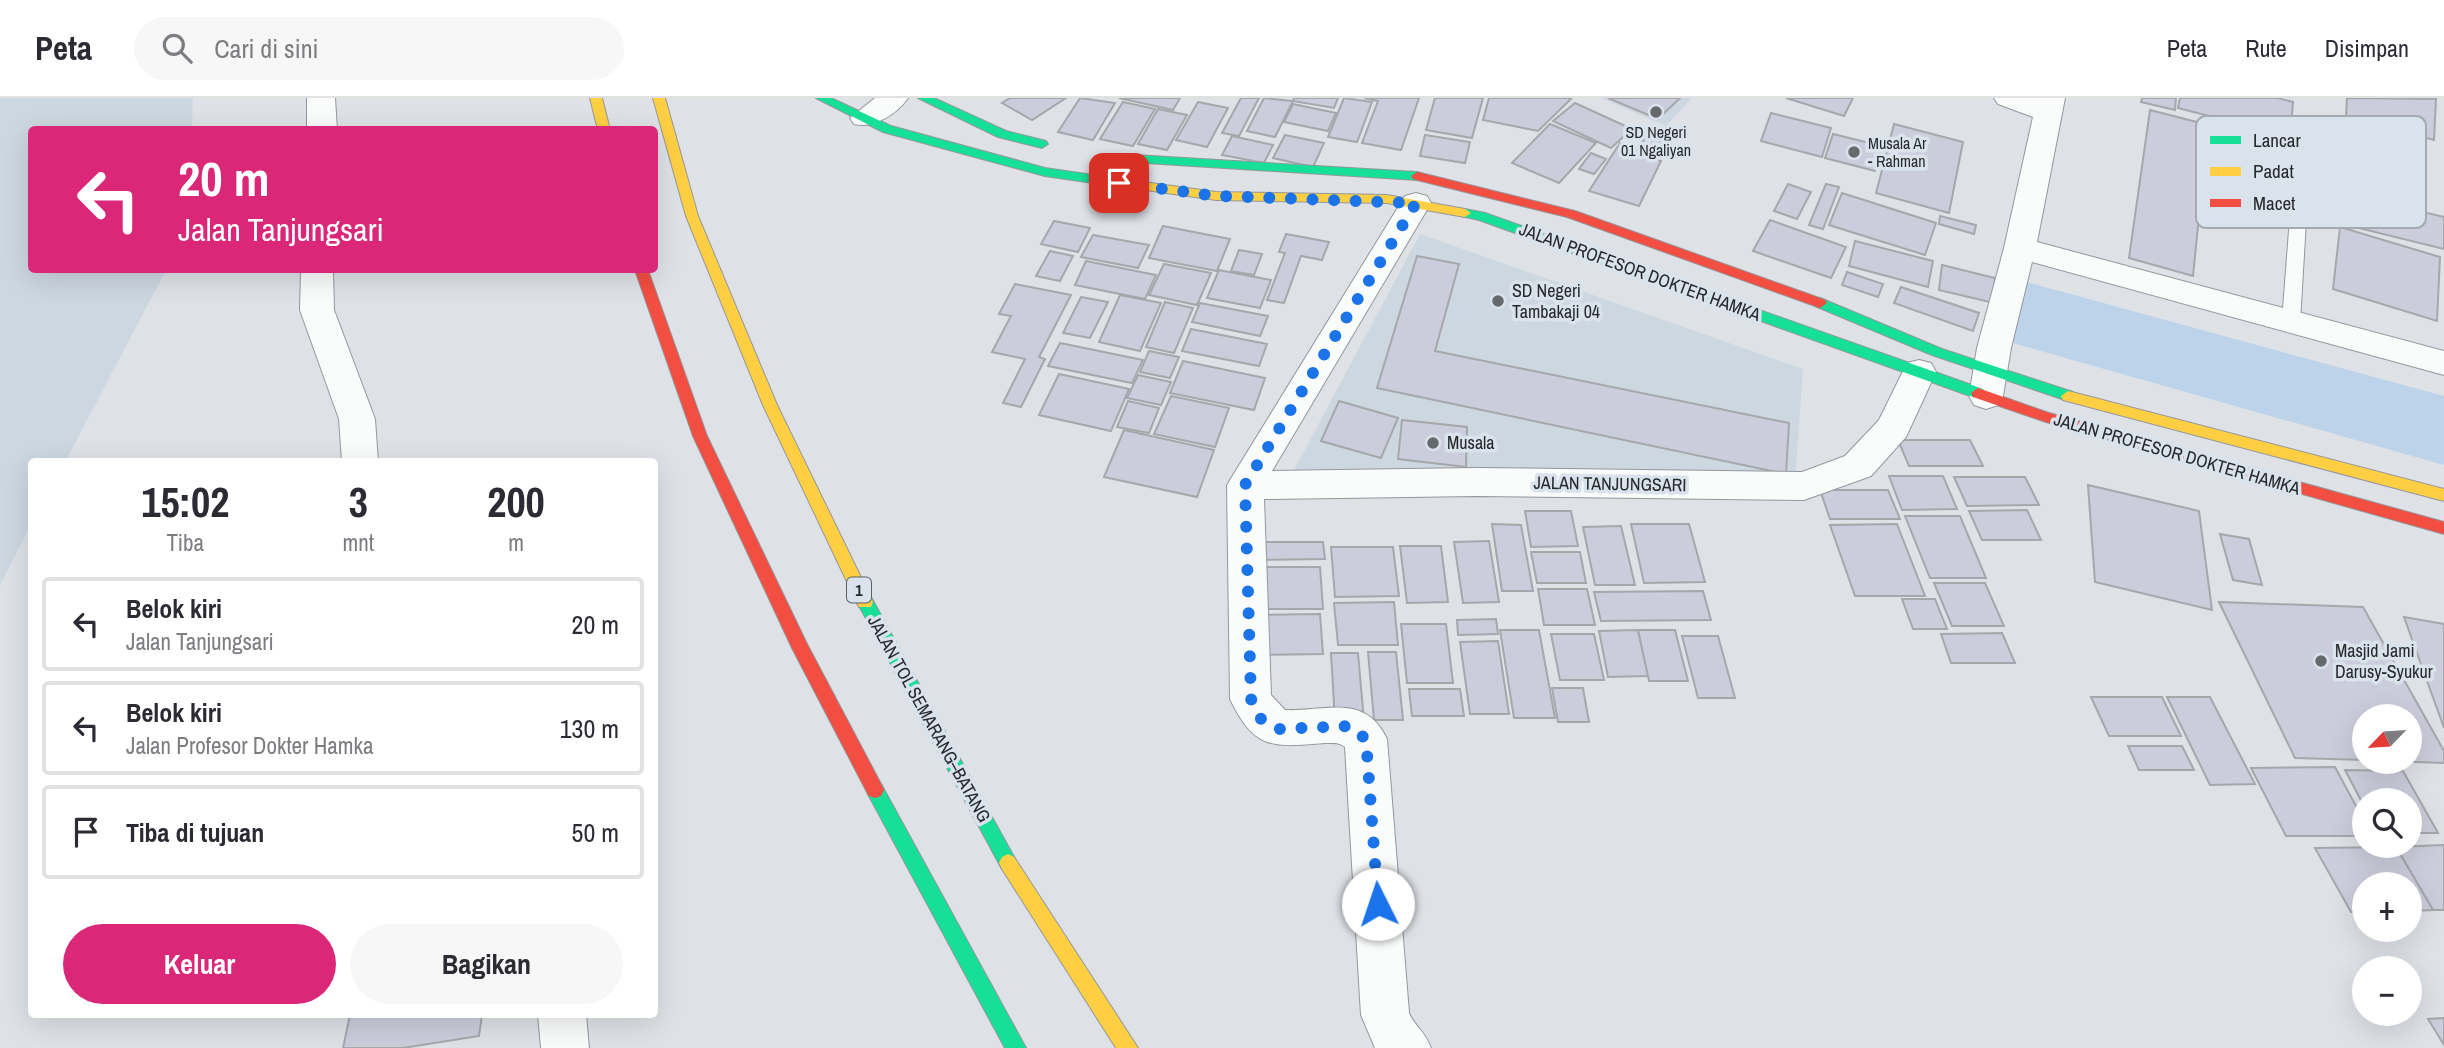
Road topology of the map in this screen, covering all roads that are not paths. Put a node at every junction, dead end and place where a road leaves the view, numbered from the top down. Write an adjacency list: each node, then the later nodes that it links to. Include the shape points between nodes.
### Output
1 (321, 98): 10 (street)
2 (596, 98): 11 (main road)
3 (659, 98): 30 (main road, JALAN TOL SEMARANG–BATANG / 1, via 692,216 770,405 872,617 1008,863)
4 (822, 98): 9 (main road, JALAN PROFESOR DOKTER HAMKA)
5 (894, 98): 9 (street)
6 (924, 98): 12 (main road, via 1002,134)
7 (2008, 98): 8 (street)
8 (2049, 105): 16 (street)
9 (864, 118): 14 (main road, JALAN PROFESOR DOKTER HAMKA, via 887,129 1045,172 1216,196)
10 (322, 126)
11 (603, 126)
12 (1059, 149)
13 (1098, 155): 22 (main road, JALAN PROFESOR DOKTER HAMKA, via 1430,177 1583,218 1817,302 1937,352)
14 (1416, 203): 21 (main road, JALAN PROFESOR DOKTER HAMKA, via 1481,216 1544,237); 24 (street)
15 (2297, 228): 19 (lane)
16 (2020, 248): 19 (street); 22 (street)
17 (317, 273): 23 (street, via 317,310 356,419)
18 (642, 273): 29 (main road, via 700,436 800,648)
19 (2291, 322): 20 (street)
20 (2444, 363)
21 (1919, 372): 22 (main road, JALAN PROFESOR DOKTER HAMKA); 24 (street, JALAN TANJUNGSARI, via 1893,428 1858,466 1804,486)
22 (1988, 383): 25 (main road, JALAN PROFESOR DOKTER HAMKA, via 2081,400); 26 (main road, JALAN PROFESOR DOKTER HAMKA, via 2046,417)
23 (360, 458)
24 (1245, 485): 31 (street, via 1251,699 1261,719 1280,729 1349,726 1366,739 1385,1015 1397,1041)
25 (2444, 495)
26 (2444, 528)
27 (562, 1018): 28 (street)
28 (565, 1048)
29 (1016, 1048)
30 (1128, 1048)
31 (1407, 1048)

